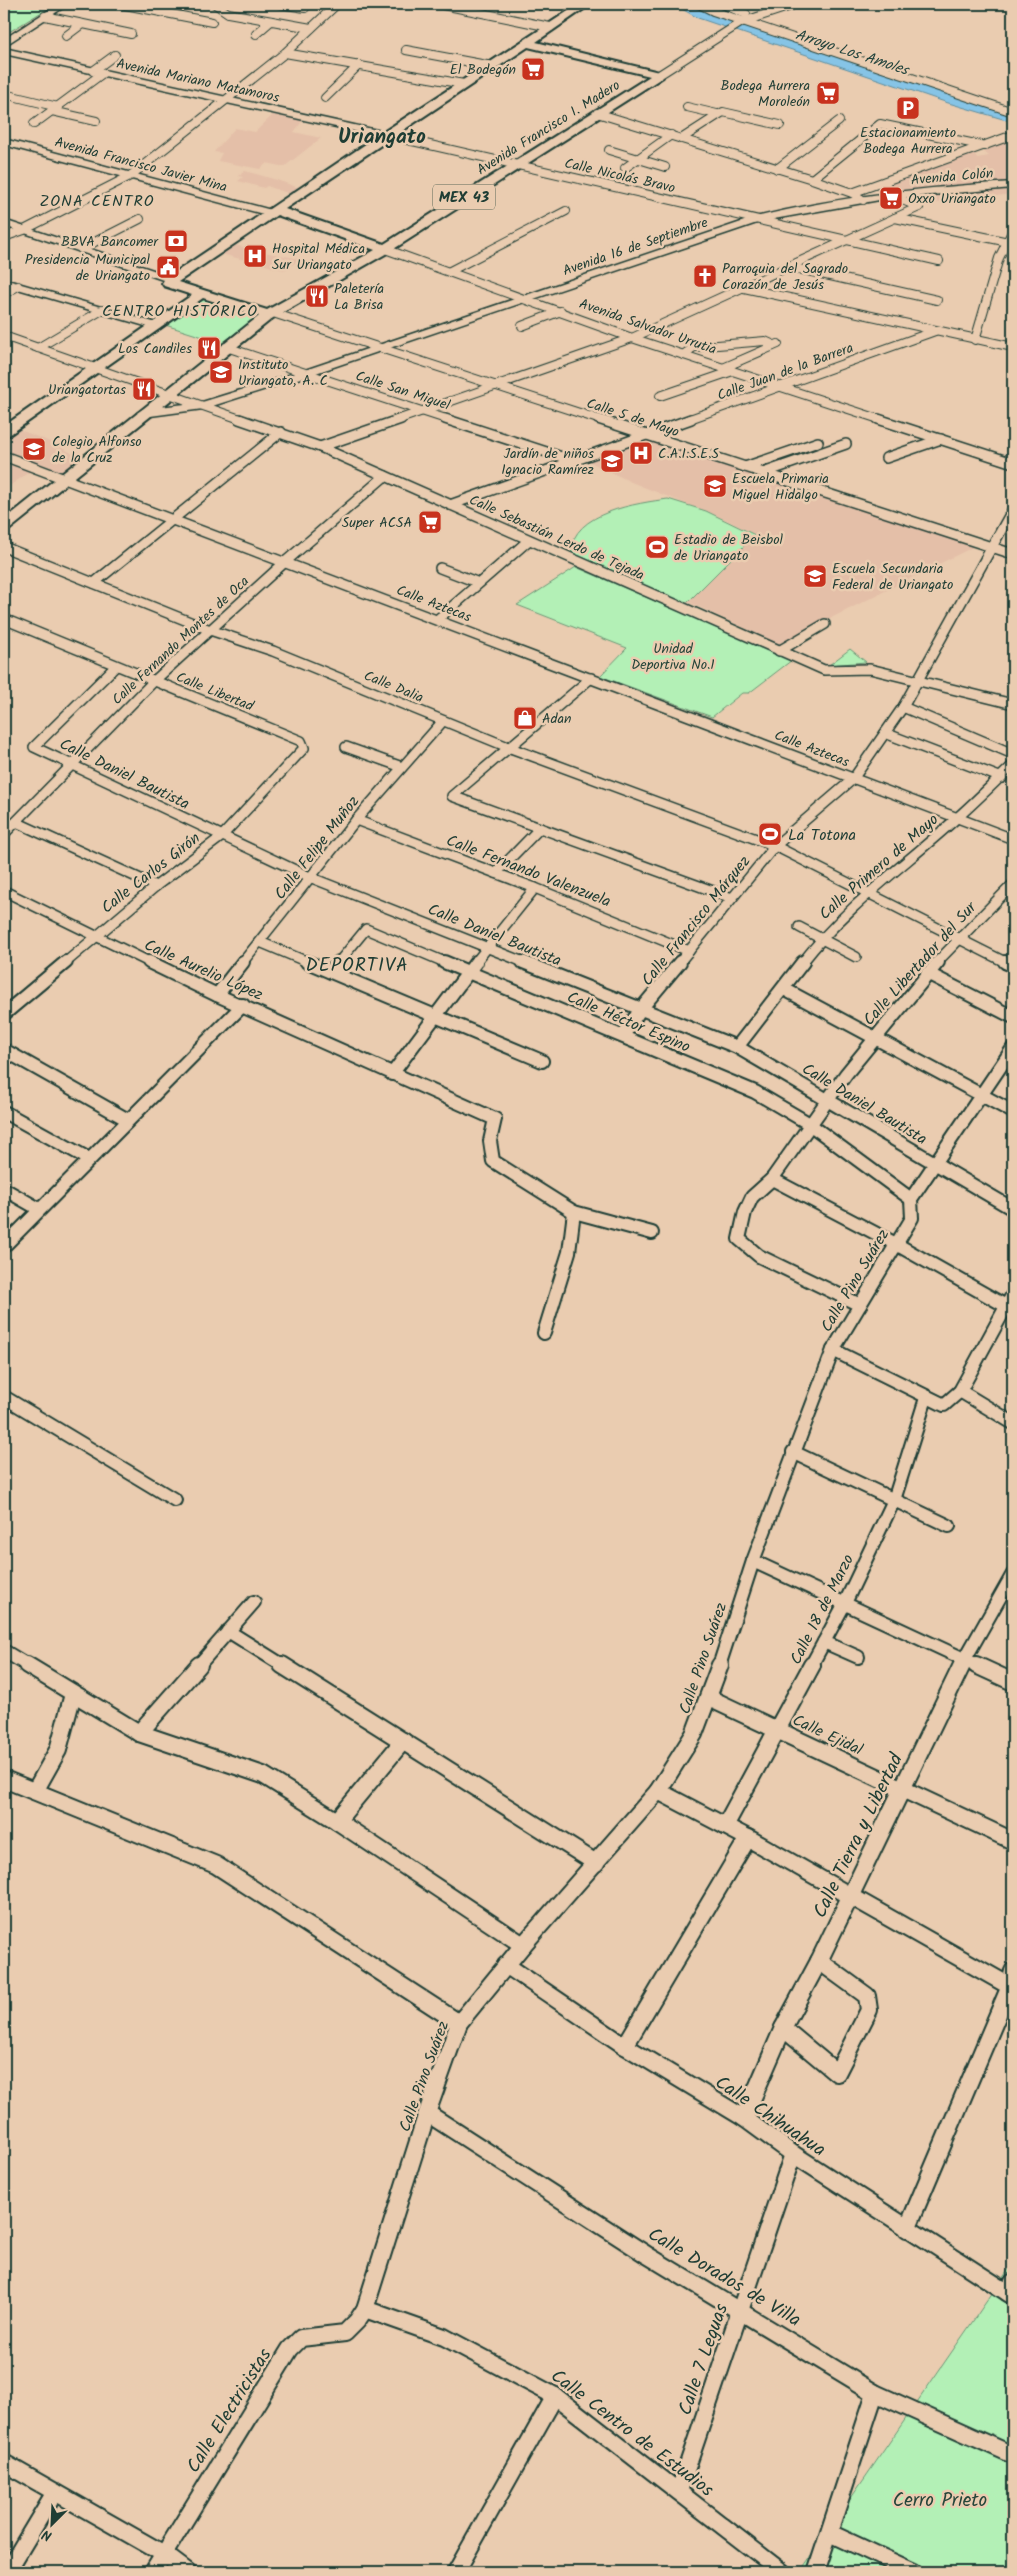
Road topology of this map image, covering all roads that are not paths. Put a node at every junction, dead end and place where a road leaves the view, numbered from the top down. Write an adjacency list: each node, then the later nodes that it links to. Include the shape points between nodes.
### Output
1 (64, 4): 18 (street)
2 (120, 4): 22 (street)
3 (215, 4): 20 (street, via 228,13)
4 (337, 4): 25 (street)
5 (438, 4): 16 (street)
6 (481, 4): 16 (street)
7 (580, 4): 17 (main road)
8 (586, 4): 17 (main road)
9 (699, 4): 21 (street)
10 (723, 4): 19 (street)
11 (764, 4): 15 (street)
12 (797, 4): 15 (street, Avenida Francisco I. Madero)
13 (278, 6): 14 (street)
14 (305, 8)
15 (777, 10): 19 (street, Avenida Francisco I. Madero)
16 (471, 12): 24 (street)
17 (568, 14): 24 (main road)
18 (45, 16): 23 (street); 30 (street)
19 (752, 17): 21 (street, Avenida Francisco I. Madero)
20 (270, 18): 25 (street); 27 (street)
21 (743, 21): 38 (street, Avenida Francisco I. Madero); 45 (street)
22 (212, 22)
23 (82, 24): 26 (street); 28 (street)
24 (550, 26): 29 (main road)
25 (311, 28): 33 (street)
26 (131, 34)
27 (256, 34)
28 (66, 36)
29 (527, 42): 36 (main road); 38 (main road)
30 (4, 43)
31 (406, 50): 36 (street)
32 (4, 51): 37 (street, Avenida Mariano Matamoros)
33 (286, 53): 35 (street); 42 (street)
34 (115, 56): 37 (street)
35 (359, 65): 39 (street); 41 (street)
36 (492, 66): 39 (main road)
37 (98, 72): 42 (street, Avenida Mariano Matamoros); 44 (street)
38 (659, 75): 46 (main road, Avenida Francisco I. Madero / MEX 43)
39 (464, 84): 52 (main road)
40 (4, 94): 44 (street)
41 (325, 98)
42 (228, 100): 52 (street, Avenida Mariano Matamoros); 64 (street)
43 (687, 107): 47 (street)
44 (55, 109): 48 (street); 50 (street)
45 (1013, 112)
46 (597, 113): 54 (street); 60 (main road, Avenida Francisco I. Madero / MEX 43)
47 (717, 114): 51 (street, via 723,112); 55 (street)
48 (96, 120)
49 (839, 120): 63 (street)
50 (34, 124)
51 (780, 125)
52 (386, 135): 60 (street, Calle Nicolás Bravo); 72 (main road)
53 (1013, 135): 57 (street)
54 (671, 136): 55 (street); 59 (street)
55 (681, 139): 63 (street)
56 (5, 144): 64 (street, Avenida Francisco Javier Mina)
57 (985, 146): 65 (street, via 880,124); 66 (street)
58 (609, 150): 59 (street)
59 (638, 159): 61 (street); 62 (street)
60 (515, 165): 75 (street, Calle Nicolás Bravo); 82 (main road, Avenida Francisco I. Madero / MEX 43)
61 (665, 167)
62 (625, 168)
63 (777, 169): 65 (street)
64 (132, 175): 72 (street, Avenida Francisco Javier Mina); 77 (street)
65 (812, 179): 68 (street)
66 (884, 182): 68 (street); 69 (street)
67 (1013, 185): 69 (street, Avenida Colón)
68 (852, 194): 70 (street)
69 (893, 196): 70 (street, Avenida 16 de Septiembre); 73 (street, via 919,207)
70 (862, 200): 75 (street, Avenida 16 de Septiembre)
71 (566, 211): 86 (street)
72 (273, 212): 82 (main road, Avenida Salvador Urrutia); 88 (main road)
73 (896, 218): 80 (street); 81 (street)
74 (140, 219): 83 (street)
75 (760, 219): 80 (street, Calle Nicolás Bravo); 93 (street, Avenida 16 de Septiembre)
76 (4, 223): 77 (street)
77 (24, 230): 79 (street); 83 (street)
78 (1013, 230): 81 (street)
79 (4, 237)
80 (848, 240): 84 (street, Calle Nicolás Bravo); 85 (street)
81 (1010, 242): 103 (street, via 999,258)
82 (384, 248): 86 (street, Avenida Salvador Urrutia); 97 (main road, Avenida Francisco I. Madero / MEX 43)
83 (81, 249): 88 (street)
84 (939, 261)
85 (790, 267): 90 (street); 94 (street)
86 (450, 272): 93 (street, Avenida Salvador Urrutia)
87 (4, 282): 89 (street)
88 (171, 282): 92 (main road)
89 (18, 286): 91 (street); 95 (street)
90 (744, 288): 100 (street); 102 (street)
91 (4, 294)
92 (200, 295): 97 (main road); 98 (main road)
93 (527, 298): 96 (street, Avenida Salvador Urrutia); 107 (street, Avenida 16 de Septiembre)
94 (937, 300)
95 (102, 310): 98 (street); 106 (street)
96 (561, 312): 99 (street); 102 (street, Avenida Salvador Urrutia)
97 (271, 314): 104 (main road, MEX 43); 107 (street, Calle 5 de Mayo)
98 (156, 326): 109 (main road)
99 (522, 326)
100 (935, 331): 103 (street); 114 (street, Calle Juan de la Barrera)
101 (4, 336): 106 (street, Calle Sebastián Lerdo de Tejada)
102 (632, 338): 108 (street, Avenida Salvador Urrutia); 113 (street)
103 (975, 340): 105 (street)
104 (226, 347): 112 (street, Calle San Miguel); 115 (main road, MEX 43)
105 (1013, 347)
106 (38, 348): 109 (street, Calle Sebastián Lerdo de Tejada)
107 (377, 348): 112 (street, Avenida 16 de Septiembre); 113 (street, Calle 5 de Mayo)
108 (683, 355): 110 (street, Avenida Salvador Urrutia); 110 (street, via 694,347 778,344)
109 (96, 368): 115 (street, Calle Sebastián Lerdo de Tejada); 120 (main road)
110 (723, 368): 111 (street, Avenida Salvador Urrutia)
111 (733, 371): 114 (street, Avenida Salvador Urrutia); 116 (street)
112 (306, 373): 117 (street, Avenida 16 de Septiembre); 118 (street, Calle San Miguel)
113 (493, 387): 118 (street); 122 (street, Calle 5 de Mayo)
114 (782, 387): 122 (street, Calle Juan de la Barrera); 123 (street, Avenida Salvador Urrutia)
115 (169, 393): 117 (street, Calle Sebastián Lerdo de Tejada); 119 (main road, MEX 43)
116 (660, 396)
117 (203, 404): 119 (street, Avenida 16 de Septiembre); 121 (street, Calle Sebastián Lerdo de Tejada)
118 (424, 410): 126 (street); 129 (street, Calle San Miguel)
119 (143, 413): 134 (main road, MEX 43)
120 (6, 428)
121 (281, 432): 126 (street, Calle Sebastián Lerdo de Tejada); 137 (street)
122 (644, 435): 129 (street, Calle Juan de la Barrera); 131 (street, Calle 5 de Mayo)
123 (941, 439): 128 (street); 130 (street, Avenida Salvador Urrutia)
124 (818, 442): 131 (street)
125 (846, 444): 132 (street)
126 (320, 447): 133 (street, Calle Sebastián Lerdo de Tejada)
127 (4, 456): 134 (street, Calle Aztecas)
128 (886, 458)
129 (571, 460): 135 (street, Calle Juan de la Barrera)
130 (1013, 463)
131 (745, 468): 132 (street, Calle 5 de Mayo)
132 (763, 473): 141 (street, Calle 5 de Mayo)
133 (385, 476): 135 (street, Calle Sebastián Lerdo de Tejada); 143 (street, Calle Fernando Montes de Oca)
134 (64, 478): 137 (street, Calle Aztecas); 138 (main road, MEX 43)
135 (450, 505): 139 (street, Calle Sebastián Lerdo de Tejada)
136 (1013, 509): 141 (street, Calle Francisco Márquez)
137 (175, 520): 143 (street, Calle Aztecas); 145 (street)
138 (4, 527)
139 (529, 540): 146 (street); 151 (street, Calle Sebastián Lerdo de Tejada)
140 (4, 547): 145 (street, Calle Dalia)
141 (991, 547): 142 (street, Calle 5 de Mayo); 155 (street, Calle Francisco Márquez)
142 (1013, 554)
143 (285, 562): 148 (street, Calle Aztecas); 150 (street, Calle Fernando Montes de Oca)
144 (440, 568): 146 (street)
145 (94, 583): 150 (street, Calle Dalia)
146 (480, 583): 148 (street)
147 (4, 619): 152 (street, Calle Libertad)
148 (438, 619): 153 (street, Calle Aztecas)
149 (825, 624): 151 (street)
150 (210, 630): 154 (street, Calle Fernando Montes de Oca); 158 (street, Calle Dalia, via 273,651)
151 (779, 651): 155 (street, Calle Sebastián Lerdo de Tejada, via 824,670 862,668)
152 (116, 666): 154 (street, Calle Libertad); 165 (street, Calle Daniel Bautista, via 34,747)
153 (591, 678): 162 (street); 168 (street, Calle Aztecas)
154 (154, 682): 160 (street, Calle Libertad); 165 (street, Calle Fernando Montes de Oca)
155 (917, 682): 156 (street, Calle Sebastián Lerdo de Tejada); 157 (street, Calle Francisco Márquez)
156 (1013, 704)
157 (903, 707): 159 (street, Calle Francisco Márquez); 163 (street)
158 (443, 721): 162 (street, Calle Dalia); 166 (street, Calle Felipe Muñoz)
159 (885, 733): 167 (street); 168 (street, Calle Francisco Márquez)
160 (304, 744): 174 (street, Calle Carlos Girón, via 304,748)
161 (346, 747): 166 (street)
162 (508, 747): 172 (street, via 452,796); 176 (street, Calle Dalia)
163 (1013, 754)
164 (1013, 765): 167 (street, Calle Primero de Mayo)
165 (71, 766): 171 (street, Calle Fernando Montes de Oca); 174 (street, Calle Daniel Bautista)
166 (402, 767): 170 (street, Calle Felipe Muñoz)
167 (1002, 778): 169 (street, Calle Primero de Mayo)
168 (853, 779): 169 (street, Calle Aztecas); 176 (street, Calle Francisco Márquez)
169 (957, 818): 175 (street, Calle Aztecas); 183 (street, Calle Primero de Mayo)
170 (356, 820): 177 (street, Calle Fernando Valenzuela); 178 (street, Calle Felipe Muñoz)
171 (16, 822): 173 (street, Calle Fernando Montes de Oca); 180 (street)
172 (540, 828): 177 (street); 184 (street)
173 (4, 834)
174 (220, 837): 178 (street, Calle Daniel Bautista); 180 (street, Calle Carlos Girón)
175 (1013, 839)
176 (775, 846): 183 (street, Calle Dalia); 184 (street, Calle Francisco Márquez)
177 (496, 873): 181 (street, Calle Fernando Valenzuela)
178 (312, 878): 189 (street, Calle Felipe Muñoz); 190 (street, Calle Daniel Bautista)
179 (1013, 884): 188 (street, Calle Libertador del Sur)
180 (156, 886): 186 (street, Calle Carlos Girón)
181 (535, 888): 190 (street); 191 (street, Calle Fernando Valenzuela)
182 (4, 891): 186 (street, Calle Aurelio López)
183 (867, 892): 187 (street, Calle Primero de Mayo); 188 (street, Calle Dalia)
184 (732, 898): 191 (street, Calle Francisco Márquez)
185 (798, 927): 187 (street)
186 (95, 937): 198 (street, Calle Aurelio López); 201 (street, Calle Carlos Girón)
187 (821, 938): 192 (street); 197 (street, Calle Primero de Mayo)
188 (960, 940): 193 (street, Calle Dalia); 196 (street, Calle Libertador del Sur)
189 (260, 942): 195 (street); 198 (street, Calle Felipe Muñoz)
190 (487, 947): 194 (street); 200 (street, Calle Daniel Bautista)
191 (689, 951): 200 (street, Calle Francisco Márquez)
192 (856, 956)
193 (1013, 966)
194 (469, 971): 195 (street, Calle Héctor Espino, via 366,929); 202 (street); 204 (street, Calle Héctor Espino)
195 (331, 972): 202 (street)
196 (927, 973): 203 (street); 205 (street, Calle Libertador del Sur)
197 (784, 989): 205 (street); 206 (street, Calle Primero de Mayo)
198 (217, 995): 199 (street, Calle Aurelio López)
199 (243, 1005): 210 (street, Calle Aurelio López); 215 (street)
200 (640, 1010): 204 (street, Calle Francisco Márquez); 206 (street, Calle Daniel Bautista)
201 (4, 1014)
202 (435, 1015): 209 (street); 210 (street)
203 (1013, 1017)
204 (623, 1036): 216 (street, Calle Héctor Espino, via 755,1092)
205 (874, 1037): 211 (street); 212 (street, Calle Libertador del Sur)
206 (737, 1047): 212 (street, Calle Daniel Bautista)
207 (1013, 1048): 211 (street)
208 (4, 1050): 215 (street)
209 (542, 1060)
210 (392, 1074): 224 (street, Calle Aurelio López, via 495,1119 490,1141 493,1161)
211 (980, 1094): 214 (street); 218 (street)
212 (828, 1098): 216 (street, Calle Libertador del Sur); 218 (street, Calle Daniel Bautista)
213 (4, 1112): 217 (street)
214 (1013, 1112)
215 (128, 1120): 217 (street)
216 (808, 1124): 219 (street, Calle Libertador del Sur); 221 (street, Calle Héctor Espino)
217 (89, 1159): 222 (street)
218 (937, 1164): 221 (street); 223 (street, Calle Daniel Bautista)
219 (772, 1179): 226 (street); 229 (street, Calle Libertador del Sur, via 763,1184 743,1212 739,1239 759,1256)
220 (4, 1189): 222 (street)
221 (911, 1199): 226 (street, Calle Pino Suárez, via 912,1218)
222 (39, 1209): 227 (street)
223 (1013, 1209)
224 (574, 1212): 225 (street); 231 (street, via 569,1252)
225 (652, 1233)
226 (896, 1244): 229 (street, Calle Pino Suárez); 230 (street)
227 (4, 1246)
228 (1013, 1294): 230 (street)
229 (860, 1305): 232 (street, Calle Pino Suárez)
230 (1010, 1308): 233 (street)
231 (544, 1333)
232 (832, 1350): 235 (street); 237 (street, Calle Pino Suárez)
233 (960, 1391): 235 (street, via 944,1405); 236 (street)
234 (4, 1397): 238 (street)
235 (926, 1398): 239 (street, Calle 18 de Marzo)
236 (1013, 1423)
237 (793, 1452): 239 (street); 241 (street, Calle Pino Suárez)
238 (175, 1500)
239 (894, 1500): 240 (street); 244 (street, Calle 18 de Marzo)
240 (948, 1526)
241 (753, 1561): 244 (street); 252 (street, Calle Pino Suárez)
242 (1013, 1574): 249 (street, Calle Tierra y Libertad)
243 (254, 1602): 245 (street)
244 (845, 1603): 246 (street, Calle 18 de Marzo); 249 (street)
245 (228, 1631): 254 (street); 255 (street)
246 (824, 1642): 248 (street); 253 (street, Calle 18 de Marzo)
247 (4, 1651): 251 (street)
248 (858, 1657)
249 (964, 1660): 250 (street); 257 (street, Calle Tierra y Libertad)
250 (1013, 1682)
251 (73, 1694): 254 (street); 258 (street, via 58,1750)
252 (709, 1698): 253 (street, Calle Ejidal); 259 (street, Calle Pino Suárez, via 694,1734)
253 (777, 1729): 257 (street, Calle Ejidal); 261 (street, Calle 18 de Marzo)
254 (139, 1732): 260 (street, via 263,1775)
255 (403, 1741): 260 (street); 264 (street)
256 (4, 1779): 258 (street)
257 (902, 1788): 263 (street, Calle Ejidal); 265 (street, Calle Tierra y Libertad)
258 (35, 1791): 270 (street, via 216,1865)
259 (658, 1791): 261 (street); 264 (street, Calle Pino Suárez)
260 (337, 1821): 266 (street)
261 (725, 1826): 262 (street)
262 (748, 1838): 265 (street); 272 (street)
263 (1013, 1840)
264 (596, 1863): 266 (street, Calle Pino Suárez)
265 (850, 1895): 267 (street, Calle Tierra y Libertad); 269 (street)
266 (523, 1945): 268 (street, Calle Pino Suárez)
267 (818, 1961): 271 (street, Calle Tierra y Libertad); 271 (street, via 867,1996 868,2010 837,2073)
268 (506, 1965): 270 (street, Calle Pino Suárez); 272 (street, Calle Chihuahua)
269 (1012, 1982): 276 (street)
270 (459, 2023): 273 (street, Calle Pino Suárez)
271 (783, 2028): 274 (street, Calle Tierra y Libertad)
272 (625, 2046): 274 (street, Calle Chihuahua)
273 (427, 2113): 278 (street, Calle Pino Suárez); 279 (street, Calle Dorados de Villa, via 647,2255)
274 (744, 2118): 275 (street, Calle Chihuahua)
275 (794, 2154): 276 (street, Calle Chihuahua); 279 (street, Calle 7 Leguas)
276 (907, 2229): 277 (street, Calle Chihuahua)
277 (1012, 2290)
278 (365, 2310): 281 (street, Calle Centro de Estudios, via 444,2337); 287 (street, Calle Electricistas, via 354,2329 342,2335 301,2338 290,2349)
279 (742, 2310): 280 (street, Calle Dorados de Villa); 285 (street, Calle 7 Leguas)
280 (875, 2393): 282 (street, Calle Dorados de Villa); 286 (street)
281 (555, 2396): 285 (street, Calle Centro de Estudios); 291 (street)
282 (1013, 2455)
283 (4, 2463): 284 (street)
284 (55, 2492): 287 (street); 288 (street)
285 (679, 2492): 292 (street, Calle Centro de Estudios)
286 (830, 2533): 293 (street); 294 (street)
287 (164, 2554): 289 (street, Calle Electricistas); 290 (street)
288 (7, 2572)
289 (153, 2572)
290 (188, 2572)
291 (456, 2572)
292 (782, 2572)
293 (816, 2572)
294 (914, 2572)

